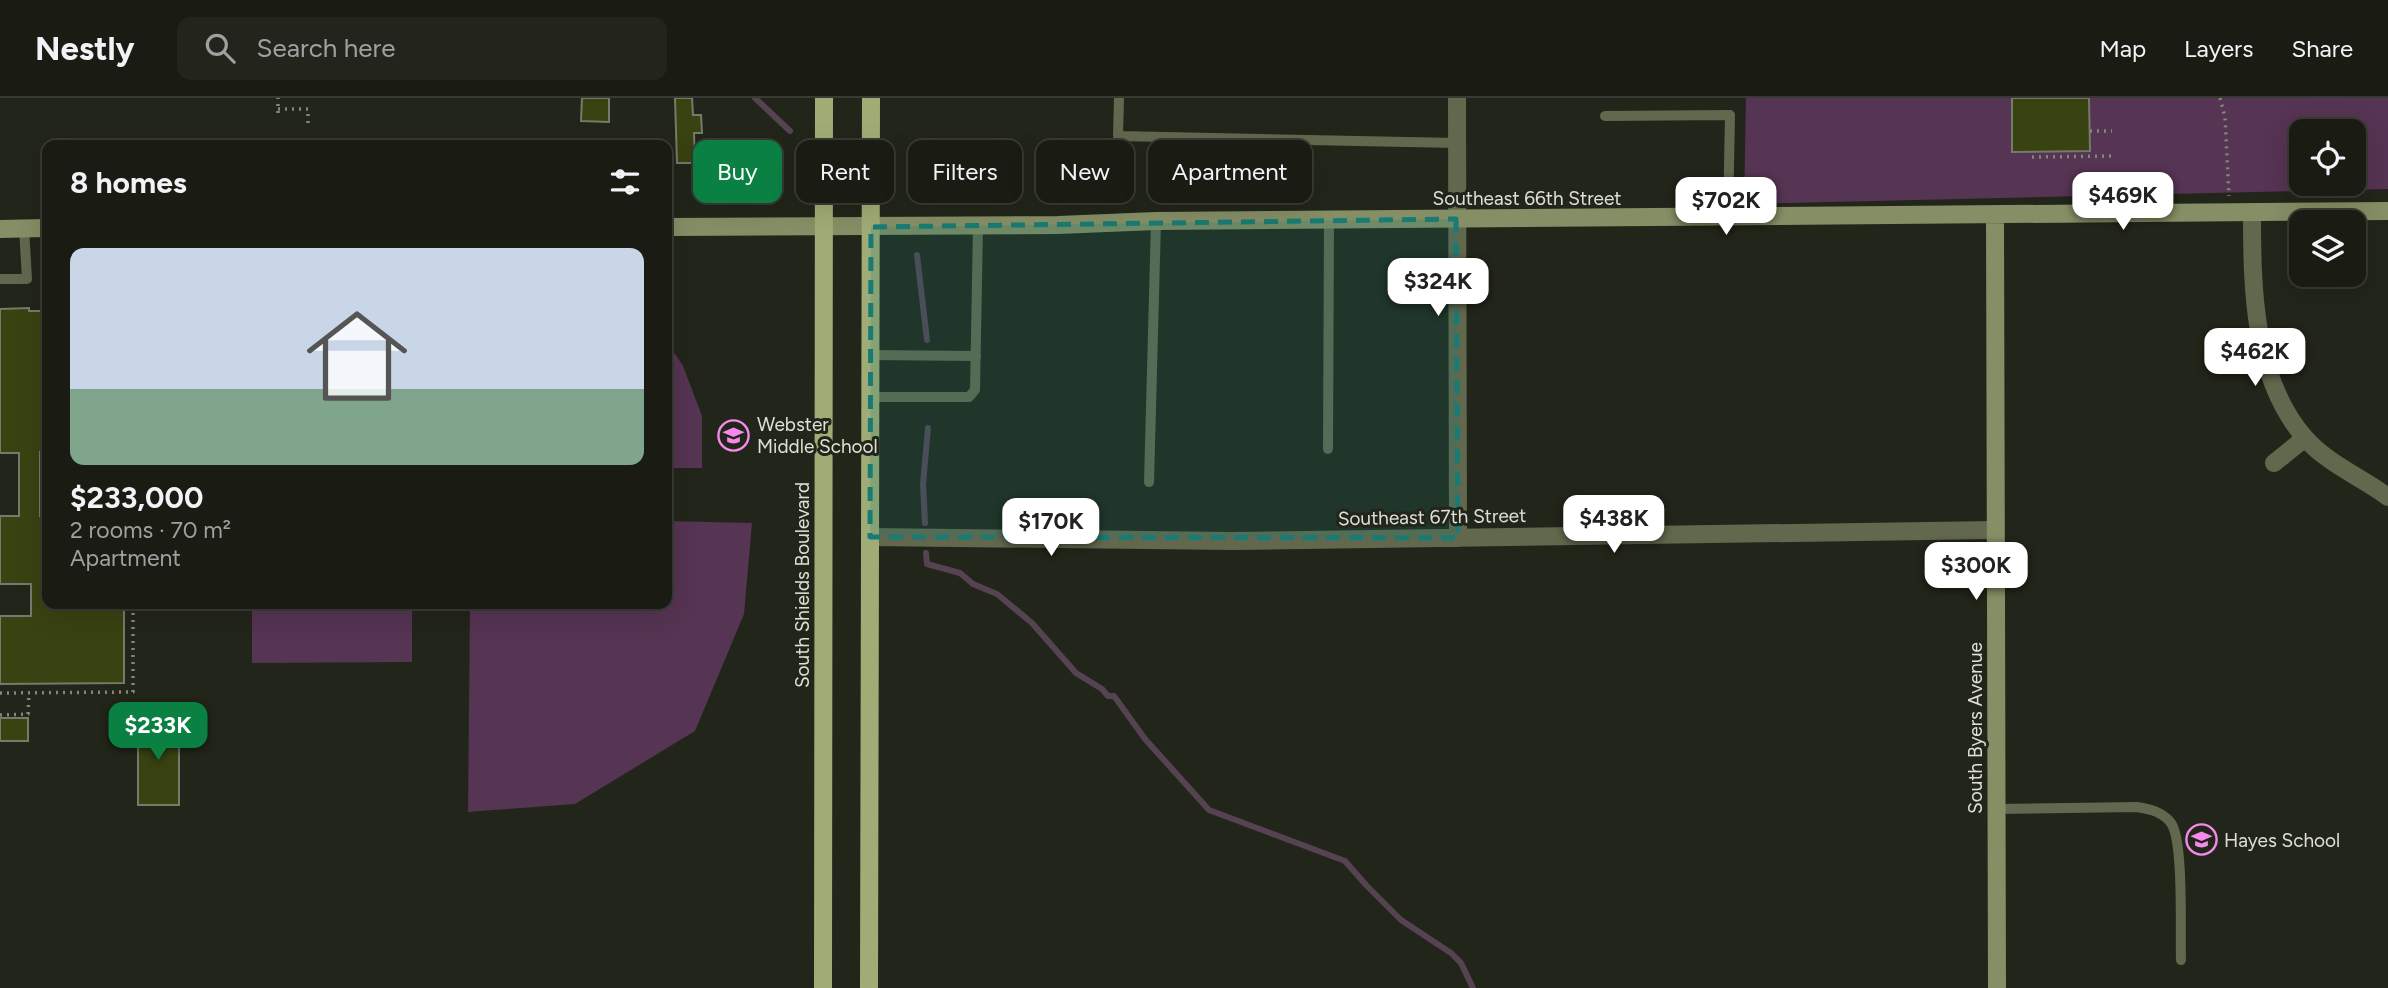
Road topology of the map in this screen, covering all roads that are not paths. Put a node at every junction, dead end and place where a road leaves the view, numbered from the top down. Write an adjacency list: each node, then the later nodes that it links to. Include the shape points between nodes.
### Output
1 (824, 98): 16 (main road, South Shields Boulevard)
2 (871, 98): 17 (main road)
3 (1119, 98): 6 (lane, via 1118,136)
4 (1457, 98): 6 (street)
5 (1605, 116): 10 (lane, via 1730,116)
6 (1457, 143): 11 (street)
7 (2388, 211): 8 (street, Southeast 66th Street)
8 (2252, 212): 9 (street, Southeast 66th Street); 25 (street, via 2258,331 2278,398)
9 (1995, 215): 10 (street, Southeast 66th Street); 30 (street, South Byers Avenue)
10 (1728, 217): 11 (street, Southeast 66th Street)
11 (1456, 219): 12 (street, Southeast 66th Street); 32 (street)
12 (1329, 220): 13 (street, Southeast 66th Street); 26 (lane)
13 (1156, 221): 14 (street, Southeast 66th Street); 28 (lane)
14 (978, 226): 17 (street, Southeast 66th Street); 23 (lane)
15 (672, 227): 16 (street, Southeast 66th Street)
16 (823, 227): 17 (street, Southeast 66th Street); 35 (main road, South Shields Boulevard)
17 (871, 227): 22 (main road)
18 (24, 228): 19 (street); 20 (street); 21 (lane, via 27,279)
19 (42, 228)
20 (0, 229)
21 (0, 279)
22 (870, 355): 23 (lane); 24 (main road)
23 (976, 356): 24 (lane, via 975,390 969,397)
24 (870, 397): 31 (main road)
25 (2305, 438): 27 (street); 29 (street, via 2329,460)
26 (1328, 449)
27 (2274, 463)
28 (1150, 482)
29 (2388, 497)
30 (1995, 530): 32 (street, Southeast 67th Street); 33 (street, South Byers Avenue)
31 (870, 537): 32 (street, Southeast 67th Street); 36 (main road)
32 (1458, 538)
33 (1996, 809): 34 (lane, via 2137,807 2165,817 2172,824 2178,849); 37 (street, South Byers Avenue)
34 (2180, 960)
35 (822, 988)
36 (869, 988)
37 (1997, 988)

